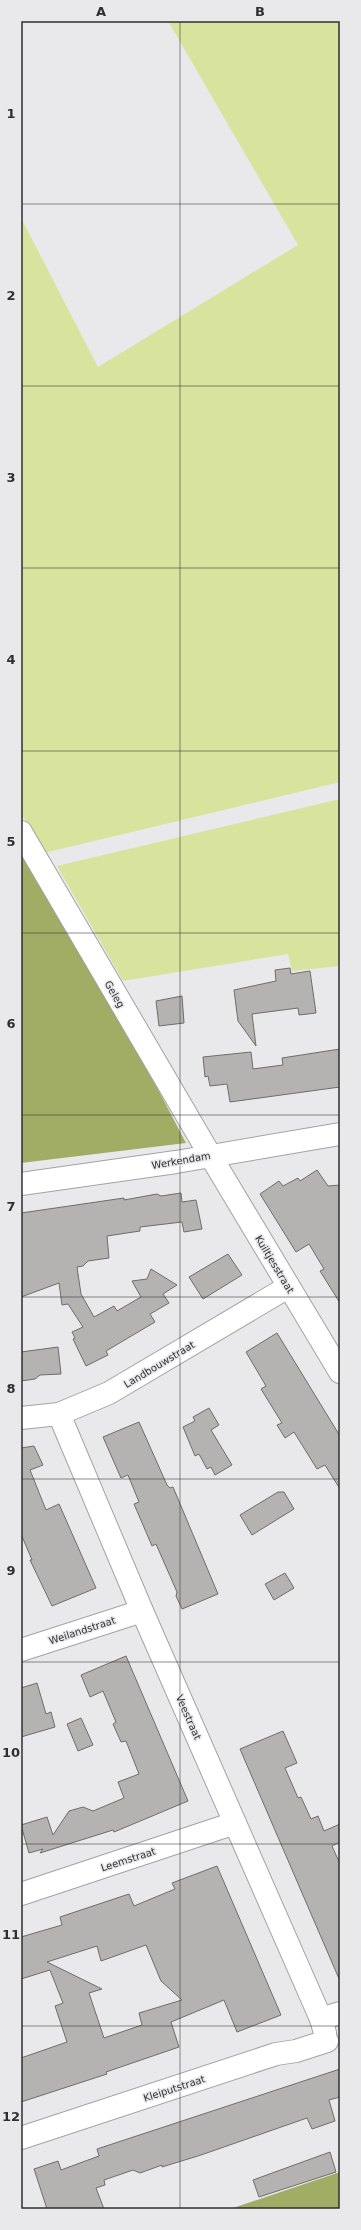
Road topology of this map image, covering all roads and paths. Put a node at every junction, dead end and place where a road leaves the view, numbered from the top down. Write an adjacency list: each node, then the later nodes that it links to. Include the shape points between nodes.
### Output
1 (21, 832): 3 (street, Geleg)
2 (340, 1134): 3 (street, Werkendam)
3 (210, 1155): 4 (street, Werkendam); 5 (street, Kuiltjesstraat)
4 (21, 1184)
5 (288, 1287): 6 (street, Kuiltjesstraat); 7 (street, Landbouwstraat, via 109,1393)
6 (340, 1372)
7 (59, 1414): 8 (street, Landbouwstraat); 9 (street, Veestraat)
8 (21, 1418)
9 (142, 1611): 10 (street, Weilandstraat); 11 (street, Veestraat)
10 (21, 1650)
11 (235, 1823): 12 (street, Leemstraat); 13 (street, Veestraat)
12 (21, 1894)
13 (330, 2016): 14 (street, Kleiputstraat)
14 (334, 2038): 15 (street, Kleiputstraat, via 296,2051 276,2054)
15 (21, 2138)

